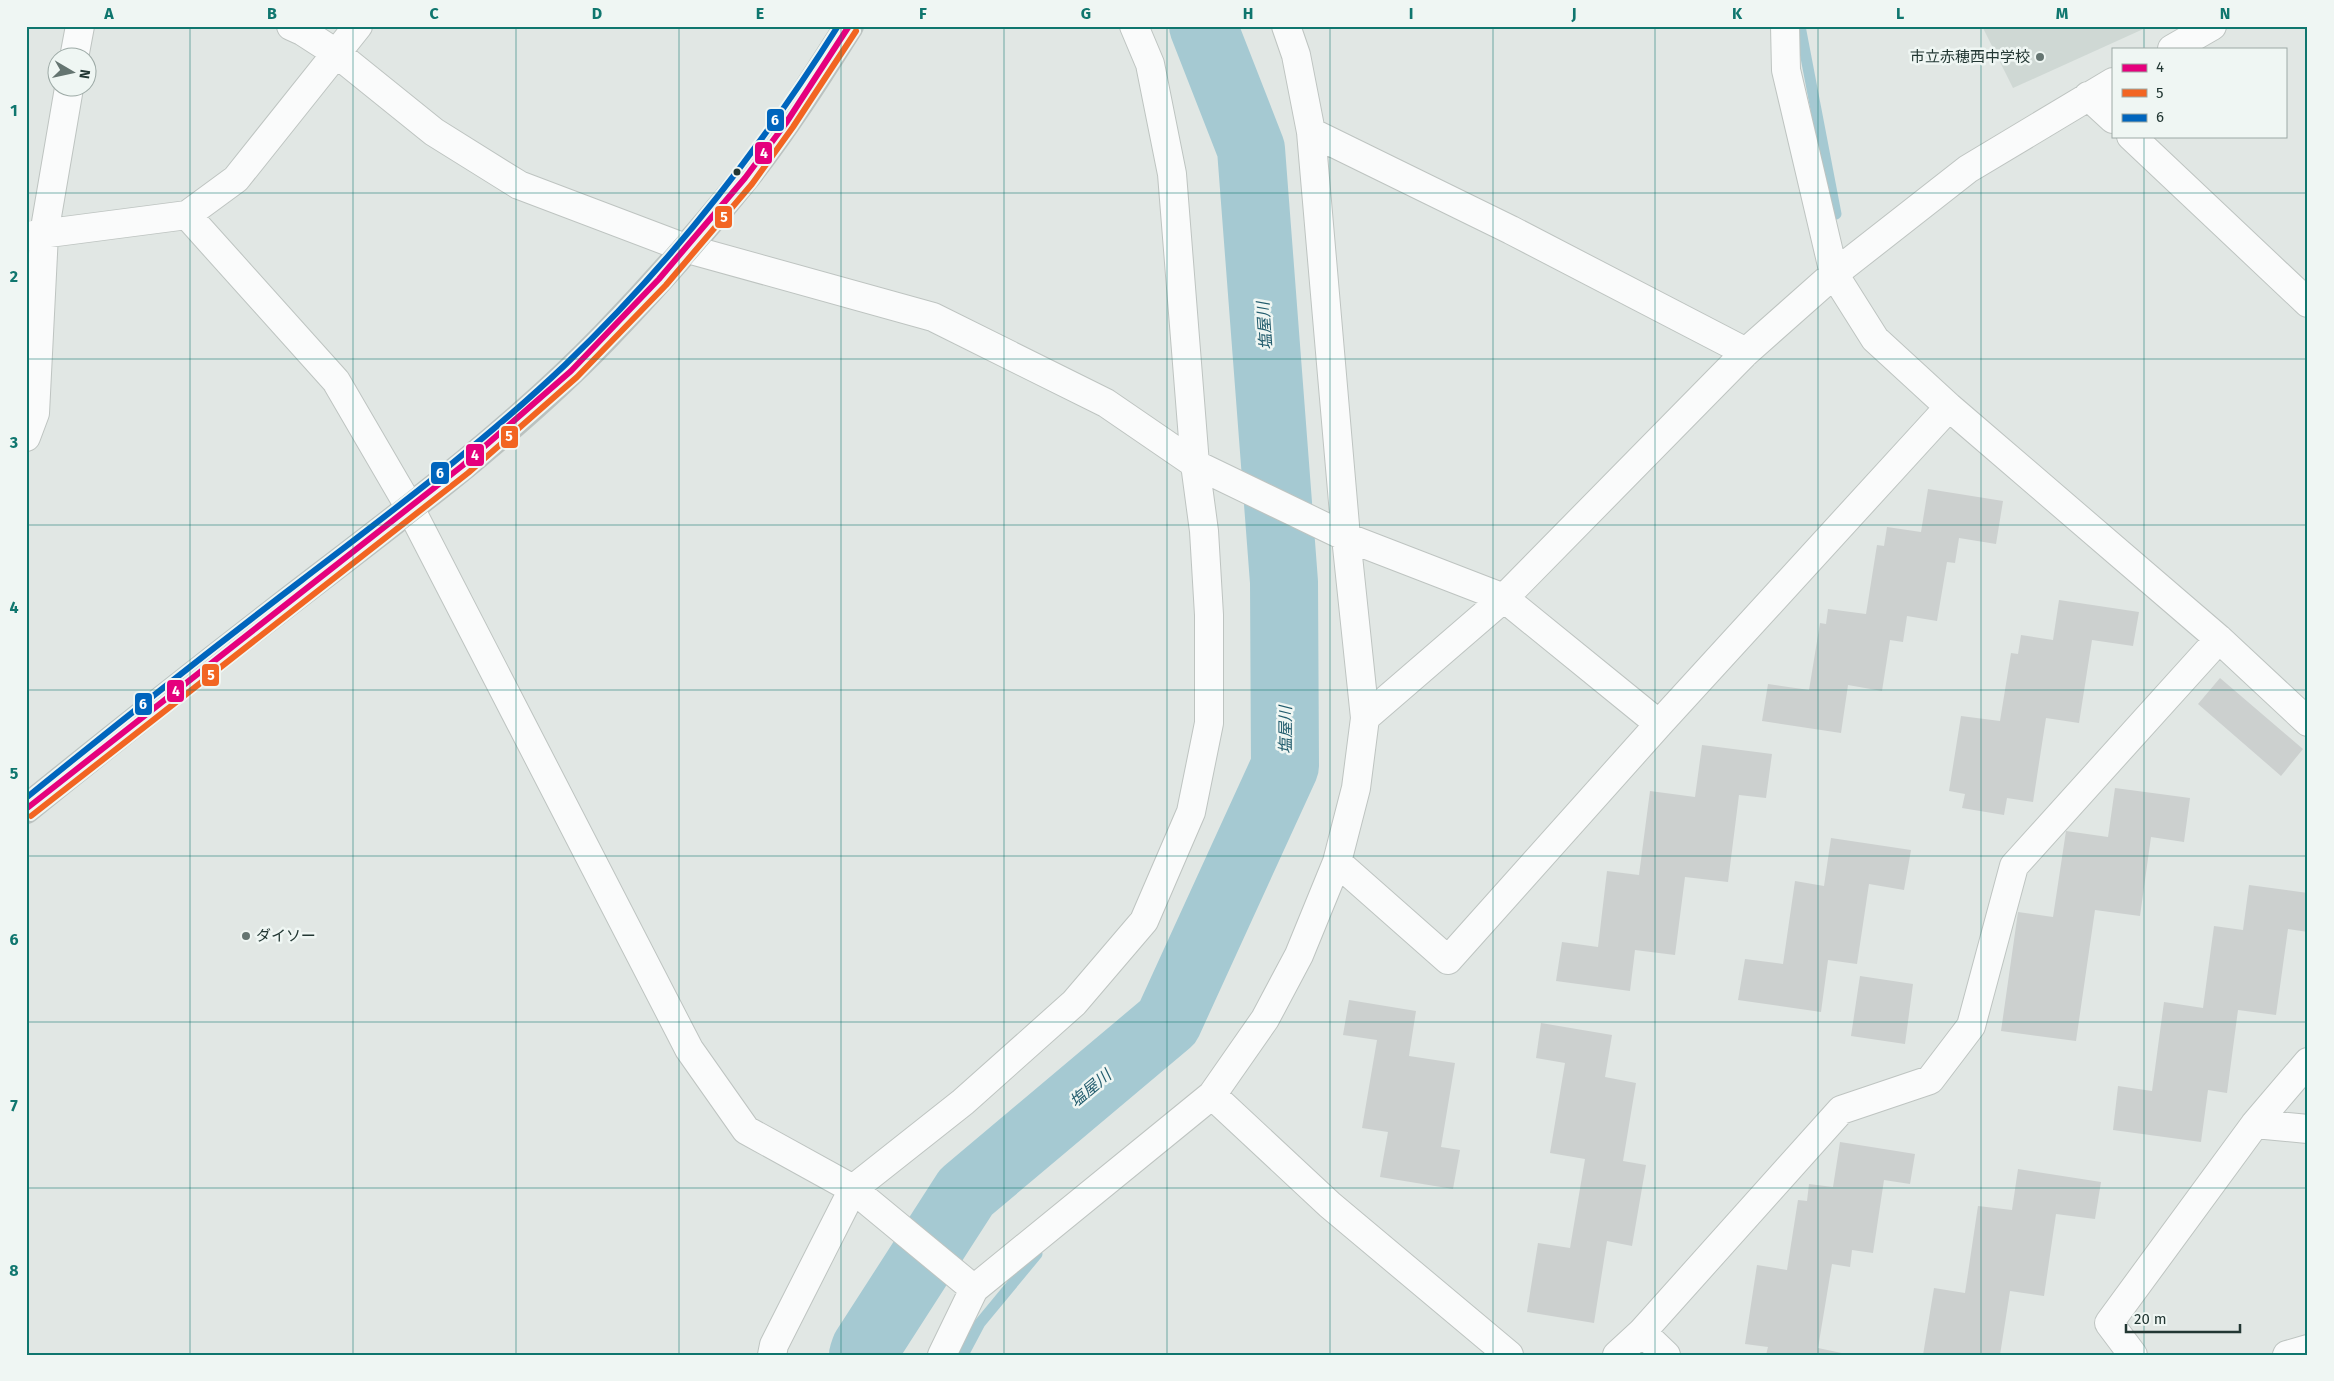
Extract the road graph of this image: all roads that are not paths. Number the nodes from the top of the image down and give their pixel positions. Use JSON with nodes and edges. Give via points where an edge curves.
{"nodes":[{"id":1,"x":80,"y":26,"type":"edge"},
{"id":2,"x":291,"y":26,"type":"edge"},
{"id":3,"x":358,"y":26,"type":"edge"},
{"id":4,"x":849,"y":26,"type":"edge"},
{"id":5,"x":1134,"y":26,"type":"edge"},
{"id":6,"x":1286,"y":26,"type":"edge"},
{"id":7,"x":1785,"y":26,"type":"edge"},
{"id":8,"x":2212,"y":26,"type":"edge"},
{"id":9,"x":76,"y":48,"type":"edge"},
{"id":10,"x":2174,"y":48,"type":"edge"},
{"id":11,"x":336,"y":53,"type":"junction"},
{"id":12,"x":2112,"y":83,"type":"edge"},
{"id":13,"x":2088,"y":96,"type":"junction"},
{"id":14,"x":67,"y":98,"type":"edge"},
{"id":15,"x":2112,"y":118,"type":"edge"},
{"id":16,"x":1311,"y":132,"type":"junction"},
{"id":17,"x":2133,"y":138,"type":"edge"},
{"id":18,"x":187,"y":214,"type":"junction"},
{"id":19,"x":35,"y":235,"type":"edge"},
{"id":20,"x":688,"y":249,"type":"junction"},
{"id":21,"x":1834,"y":274,"type":"junction"},
{"id":22,"x":2308,"y":303,"type":"edge"},
{"id":23,"x":1746,"y":352,"type":"junction"},
{"id":24,"x":1949,"y":407,"type":"junction"},
{"id":25,"x":26,"y":437,"type":"edge"},
{"id":26,"x":1195,"y":464,"type":"junction"},
{"id":27,"x":410,"y":508,"type":"junction"},
{"id":28,"x":1346,"y":537,"type":"junction"},
{"id":29,"x":1504,"y":598,"type":"junction"},
{"id":30,"x":2219,"y":639,"type":"junction"},
{"id":31,"x":1365,"y":718,"type":"junction"},
{"id":32,"x":2308,"y":722,"type":"edge"},
{"id":33,"x":1659,"y":724,"type":"junction"},
{"id":34,"x":26,"y":809,"type":"edge"},
{"id":35,"x":1338,"y":862,"type":"junction"},
{"id":36,"x":2308,"y":1062,"type":"edge"},
{"id":37,"x":1212,"y":1095,"type":"junction"},
{"id":38,"x":2255,"y":1124,"type":"junction"},
{"id":39,"x":2308,"y":1129,"type":"edge"},
{"id":40,"x":853,"y":1189,"type":"junction"},
{"id":41,"x":974,"y":1289,"type":"junction"},
{"id":42,"x":1642,"y":1332,"type":"junction"},
{"id":43,"x":2308,"y":1349,"type":"edge"},
{"id":44,"x":772,"y":1355,"type":"edge"},
{"id":45,"x":942,"y":1355,"type":"edge"},
{"id":46,"x":1510,"y":1355,"type":"edge"},
{"id":47,"x":1617,"y":1355,"type":"edge"},
{"id":48,"x":1666,"y":1355,"type":"edge"},
{"id":49,"x":2134,"y":1355,"type":"edge"},
{"id":50,"x":2287,"y":1355,"type":"edge"}],
"edges":[{"from":1,"to":9,"type":"street"},
{"from":2,"to":11,"type":"street"},
{"from":3,"to":11,"type":"street"},
{"from":4,"to":20,"type":"highway","via":[[752,168]]},
{"from":5,"to":26,"type":"street","via":[[1150,64],[1172,174]]},
{"from":6,"to":16,"type":"street","via":[[1296,55]]},
{"from":7,"to":21,"type":"street","via":[[1786,70]]},
{"from":8,"to":10,"type":"street"},
{"from":11,"to":18,"type":"street","via":[[236,179]]},
{"from":11,"to":20,"type":"street","via":[[434,132],[519,185]]},
{"from":12,"to":13,"type":"street"},
{"from":13,"to":15,"type":"street"},
{"from":13,"to":21,"type":"street","via":[[1968,169]]},
{"from":14,"to":19,"type":"street"},
{"from":16,"to":23,"type":"street","via":[[1511,230]]},
{"from":16,"to":28,"type":"street"},
{"from":17,"to":22,"type":"street"},
{"from":18,"to":19,"type":"street"},
{"from":18,"to":27,"type":"street","via":[[336,381]]},
{"from":19,"to":25,"type":"street","via":[[35,413]]},
{"from":20,"to":26,"type":"street","via":[[933,317],[1106,403]]},
{"from":20,"to":27,"type":"highway","via":[[603,339],[532,406]]},
{"from":21,"to":23,"type":"street"},
{"from":21,"to":24,"type":"street","via":[[1875,339]]},
{"from":23,"to":29,"type":"street"},
{"from":24,"to":30,"type":"street"},
{"from":24,"to":33,"type":"street"},
{"from":26,"to":28,"type":"street"},
{"from":26,"to":40,"type":"street","via":[[1204,531],[1209,615],[1209,723],[1191,812],[1144,921],[1074,1003],[963,1102]]},
{"from":27,"to":34,"type":"highway","via":[[185,681]]},
{"from":27,"to":40,"type":"street","via":[[689,1049],[746,1130]]},
{"from":28,"to":29,"type":"street"},
{"from":28,"to":31,"type":"street"},
{"from":29,"to":31,"type":"street"},
{"from":29,"to":33,"type":"street"},
{"from":30,"to":32,"type":"street"},
{"from":30,"to":42,"type":"street","via":[[2014,866],[1971,1026],[1930,1080],[1841,1110]]},
{"from":31,"to":35,"type":"street","via":[[1356,788]]},
{"from":33,"to":35,"type":"street","via":[[1448,960]]},
{"from":35,"to":37,"type":"street","via":[[1299,955],[1265,1019]]},
{"from":36,"to":38,"type":"street"},
{"from":37,"to":41,"type":"street"},
{"from":37,"to":46,"type":"street","via":[[1330,1206]]},
{"from":38,"to":39,"type":"street"},
{"from":38,"to":49,"type":"street","via":[[2110,1323]]},
{"from":40,"to":41,"type":"street"},
{"from":40,"to":44,"type":"street","via":[[774,1344]]},
{"from":41,"to":45,"type":"street"},
{"from":42,"to":47,"type":"street"},
{"from":42,"to":48,"type":"street"},
{"from":43,"to":50,"type":"street"}]}
